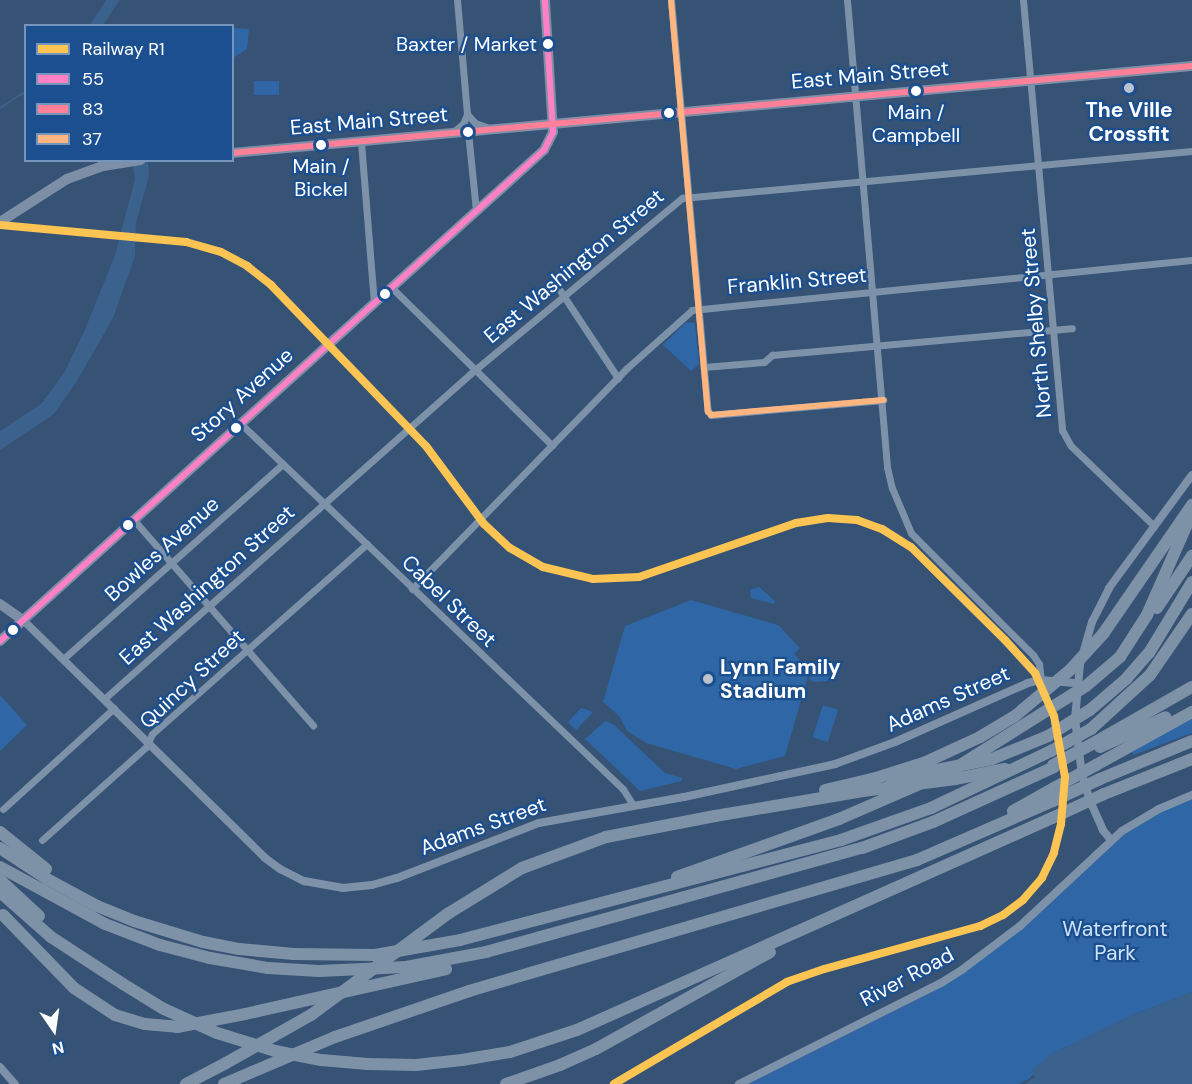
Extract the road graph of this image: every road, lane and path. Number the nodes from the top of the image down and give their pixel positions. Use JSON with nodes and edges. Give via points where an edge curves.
{"nodes":[{"id":1,"x":457,"y":0,"type":"edge"},
{"id":2,"x":545,"y":0,"type":"edge"},
{"id":3,"x":671,"y":0,"type":"edge"},
{"id":4,"x":847,"y":0,"type":"edge"},
{"id":5,"x":1023,"y":0,"type":"edge"},
{"id":6,"x":1192,"y":66,"type":"edge"},
{"id":7,"x":1030,"y":80,"type":"junction"},
{"id":8,"x":856,"y":96,"type":"junction"},
{"id":9,"x":681,"y":112,"type":"junction"},
{"id":10,"x":467,"y":114,"type":"junction"},
{"id":11,"x":552,"y":124,"type":"junction"},
{"id":12,"x":494,"y":129,"type":"junction"},
{"id":13,"x":468,"y":132,"type":"junction"},
{"id":14,"x":452,"y":133,"type":"junction"},
{"id":15,"x":361,"y":142,"type":"junction"},
{"id":16,"x":1192,"y":151,"type":"edge"},
{"id":17,"x":234,"y":153,"type":"edge"},
{"id":18,"x":128,"y":162,"type":"edge"},
{"id":19,"x":1038,"y":164,"type":"junction"},
{"id":20,"x":863,"y":180,"type":"junction"},
{"id":21,"x":689,"y":196,"type":"junction"},
{"id":22,"x":476,"y":211,"type":"junction"},
{"id":23,"x":0,"y":222,"type":"edge"},
{"id":24,"x":1192,"y":260,"type":"edge"},
{"id":25,"x":1047,"y":274,"type":"junction"},
{"id":26,"x":391,"y":287,"type":"junction"},
{"id":27,"x":874,"y":291,"type":"junction"},
{"id":28,"x":561,"y":292,"type":"junction"},
{"id":29,"x":374,"y":302,"type":"junction"},
{"id":30,"x":699,"y":308,"type":"junction"},
{"id":31,"x":1072,"y":328,"type":"dead end"},
{"id":32,"x":1052,"y":329,"type":"junction"},
{"id":33,"x":878,"y":345,"type":"junction"},
{"id":34,"x":704,"y":367,"type":"junction"},
{"id":35,"x":475,"y":370,"type":"junction"},
{"id":36,"x":618,"y":378,"type":"junction"},
{"id":37,"x":883,"y":400,"type":"junction"},
{"id":38,"x":240,"y":423,"type":"junction"},
{"id":39,"x":552,"y":445,"type":"junction"},
{"id":40,"x":283,"y":464,"type":"junction"},
{"id":41,"x":1192,"y":475,"type":"edge"},
{"id":42,"x":324,"y":503,"type":"junction"},
{"id":43,"x":1192,"y":505,"type":"edge"},
{"id":44,"x":1192,"y":513,"type":"edge"},
{"id":45,"x":133,"y":519,"type":"junction"},
{"id":46,"x":1154,"y":526,"type":"junction"},
{"id":47,"x":367,"y":544,"type":"junction"},
{"id":48,"x":1192,"y":556,"type":"edge"},
{"id":49,"x":172,"y":562,"type":"junction"},
{"id":50,"x":1192,"y":582,"type":"edge"},
{"id":51,"x":412,"y":589,"type":"junction"},
{"id":52,"x":0,"y":604,"type":"edge"},
{"id":53,"x":210,"y":605,"type":"junction"},
{"id":54,"x":1192,"y":614,"type":"edge"},
{"id":55,"x":22,"y":620,"type":"junction"},
{"id":56,"x":0,"y":641,"type":"edge"},
{"id":57,"x":249,"y":648,"type":"junction"},
{"id":58,"x":1121,"y":655,"type":"junction"},
{"id":59,"x":63,"y":659,"type":"junction"},
{"id":60,"x":1041,"y":680,"type":"junction"},
{"id":61,"x":1077,"y":683,"type":"junction"},
{"id":62,"x":1192,"y":687,"type":"edge"},
{"id":63,"x":104,"y":699,"type":"junction"},
{"id":64,"x":1192,"y":705,"type":"edge"},
{"id":65,"x":114,"y":708,"type":"junction"},
{"id":66,"x":1192,"y":712,"type":"edge"},
{"id":67,"x":313,"y":724,"type":"dead end"},
{"id":68,"x":1192,"y":741,"type":"edge"},
{"id":69,"x":148,"y":743,"type":"junction"},
{"id":70,"x":1092,"y":747,"type":"junction"},
{"id":71,"x":1192,"y":759,"type":"edge"},
{"id":72,"x":1021,"y":766,"type":"junction"},
{"id":73,"x":825,"y":790,"type":"junction"},
{"id":74,"x":1054,"y":794,"type":"junction"},
{"id":75,"x":1192,"y":795,"type":"edge"},
{"id":76,"x":633,"y":805,"type":"junction"},
{"id":77,"x":3,"y":809,"type":"dead end"},
{"id":78,"x":715,"y":816,"type":"junction"},
{"id":79,"x":0,"y":832,"type":"edge"},
{"id":80,"x":42,"y":840,"type":"dead end"},
{"id":81,"x":1111,"y":840,"type":"junction"},
{"id":82,"x":0,"y":848,"type":"edge"},
{"id":83,"x":0,"y":867,"type":"edge"},
{"id":84,"x":943,"y":867,"type":"junction"},
{"id":85,"x":0,"y":880,"type":"edge"},
{"id":86,"x":0,"y":892,"type":"edge"},
{"id":87,"x":599,"y":903,"type":"junction"},
{"id":88,"x":2,"y":914,"type":"edge"},
{"id":89,"x":572,"y":929,"type":"junction"},
{"id":90,"x":255,"y":950,"type":"junction"},
{"id":91,"x":85,"y":957,"type":"junction"},
{"id":92,"x":0,"y":1067,"type":"edge"},
{"id":93,"x":15,"y":1084,"type":"edge"},
{"id":94,"x":186,"y":1084,"type":"edge"},
{"id":95,"x":224,"y":1084,"type":"edge"},
{"id":96,"x":506,"y":1084,"type":"edge"},
{"id":97,"x":739,"y":1084,"type":"edge"}],
"edges":[{"from":1,"to":10,"type":"street"},
{"from":2,"to":11,"type":"main road"},
{"from":3,"to":9,"type":"street"},
{"from":4,"to":8,"type":"street"},
{"from":5,"to":7,"type":"street","name":"North Shelby Street"},
{"from":6,"to":7,"type":"main road","name":"East Main Street"},
{"from":7,"to":8,"type":"main road","name":"East Main Street"},
{"from":7,"to":19,"type":"street","name":"North Shelby Street"},
{"from":8,"to":9,"type":"main road","name":"East Main Street"},
{"from":8,"to":20,"type":"street"},
{"from":9,"to":11,"type":"main road","name":"East Main Street"},
{"from":9,"to":21,"type":"street"},
{"from":10,"to":12,"type":"street","via":[[475,123]]},
{"from":10,"to":14,"type":"street","via":[[463,124]]},
{"from":11,"to":12,"type":"main road","name":"East Main Street"},
{"from":11,"to":22,"type":"main road","name":"Story Avenue","via":[[551,139],[544,150]]},
{"from":12,"to":13,"type":"main road","name":"East Main Street"},
{"from":13,"to":14,"type":"main road","name":"East Main Street"},
{"from":13,"to":22,"type":"street"},
{"from":14,"to":15,"type":"main road","name":"East Main Street"},
{"from":15,"to":17,"type":"main road","name":"East Main Street"},
{"from":15,"to":29,"type":"street"},
{"from":16,"to":19,"type":"street","name":"East Washington Street"},
{"from":18,"to":23,"type":"main road","via":[[67,179]]},
{"from":19,"to":20,"type":"street","name":"East Washington Street"},
{"from":19,"to":25,"type":"street","name":"North Shelby Street"},
{"from":20,"to":21,"type":"street","name":"East Washington Street"},
{"from":20,"to":27,"type":"street"},
{"from":21,"to":28,"type":"street","name":"East Washington Street"},
{"from":21,"to":30,"type":"street"},
{"from":22,"to":26,"type":"main road","name":"Story Avenue"},
{"from":24,"to":25,"type":"street","name":"Franklin Street"},
{"from":25,"to":27,"type":"street","name":"Franklin Street"},
{"from":25,"to":32,"type":"street","name":"North Shelby Street"},
{"from":26,"to":29,"type":"main road","name":"Story Avenue"},
{"from":26,"to":35,"type":"street"},
{"from":27,"to":30,"type":"street","name":"Franklin Street"},
{"from":27,"to":33,"type":"street"},
{"from":28,"to":35,"type":"street","name":"East Washington Street"},
{"from":28,"to":36,"type":"street"},
{"from":29,"to":38,"type":"main road","name":"Story Avenue"},
{"from":30,"to":34,"type":"street"},
{"from":30,"to":36,"type":"street","name":"Franklin Street","via":[[681,317]]},
{"from":31,"to":32,"type":"street"},
{"from":32,"to":33,"type":"street"},
{"from":32,"to":46,"type":"street","name":"North Shelby Street","via":[[1059,415],[1066,440]]},
{"from":33,"to":34,"type":"street","via":[[772,355],[764,362]]},
{"from":33,"to":37,"type":"street"},
{"from":34,"to":37,"type":"street","via":[[709,413]]},
{"from":35,"to":39,"type":"street"},
{"from":35,"to":42,"type":"street","name":"East Washington Street"},
{"from":36,"to":39,"type":"street","name":"Franklin Street"},
{"from":37,"to":60,"type":"street","via":[[889,476],[907,529],[1033,655]]},
{"from":38,"to":40,"type":"street","name":"Cabel Street"},
{"from":38,"to":45,"type":"main road","name":"Story Avenue"},
{"from":39,"to":51,"type":"street","name":"Franklin Street"},
{"from":40,"to":42,"type":"street","name":"Cabel Street"},
{"from":40,"to":49,"type":"street","name":"Bowles Avenue"},
{"from":41,"to":46,"type":"street"},
{"from":42,"to":47,"type":"street","name":"Cabel Street"},
{"from":42,"to":53,"type":"street","name":"East Washington Street"},
{"from":43,"to":73,"type":"highway","bridge":true,"via":[[1102,634],[1070,670],[1015,716],[926,762]]},
{"from":44,"to":58,"type":"highway","via":[[1147,615]]},
{"from":45,"to":49,"type":"street"},
{"from":45,"to":55,"type":"main road","name":"Story Avenue"},
{"from":46,"to":61,"type":"street","via":[[1120,570],[1099,606],[1085,642]]},
{"from":47,"to":51,"type":"street","name":"Cabel Street"},
{"from":47,"to":57,"type":"street","name":"Quincy Street"},
{"from":48,"to":58,"type":"highway"},
{"from":49,"to":53,"type":"street"},
{"from":49,"to":59,"type":"street","name":"Bowles Avenue"},
{"from":50,"to":73,"type":"highway","bridge":true,"via":[[1149,653],[1126,679],[1090,710],[1048,736],[992,759]]},
{"from":51,"to":76,"type":"street","name":"Cabel Street","via":[[623,789]]},
{"from":52,"to":55,"type":"main road"},
{"from":53,"to":57,"type":"street"},
{"from":53,"to":63,"type":"street","name":"East Washington Street"},
{"from":54,"to":72,"type":"highway","bridge":true,"via":[[1150,675],[1091,729]]},
{"from":55,"to":56,"type":"main road","name":"Story Avenue"},
{"from":55,"to":59,"type":"street","name":"Adams Street"},
{"from":57,"to":67,"type":"street"},
{"from":57,"to":69,"type":"street","name":"Quincy Street","via":[[152,734]]},
{"from":58,"to":87,"type":"highway","bridge":true,"via":[[1086,686],[954,769],[839,819]]},
{"from":59,"to":63,"type":"street","name":"Adams Street"},
{"from":60,"to":61,"type":"street","name":"Adams Street"},
{"from":60,"to":76,"type":"street","name":"Adams Street","via":[[835,764]]},
{"from":61,"to":81,"type":"street","via":[[1076,719],[1083,775],[1090,801]]},
{"from":62,"to":70,"type":"highway"},
{"from":63,"to":65,"type":"street","name":"Adams Street"},
{"from":64,"to":70,"type":"highway"},
{"from":65,"to":69,"type":"street","name":"Adams Street"},
{"from":65,"to":77,"type":"street"},
{"from":66,"to":74,"type":"highway","bridge":true,"via":[[1096,765]]},
{"from":68,"to":74,"type":"highway","bridge":true,"via":[[1100,780]]},
{"from":69,"to":76,"type":"street","name":"Adams Street","via":[[265,858],[294,877],[328,887],[380,883],[526,826]]},
{"from":69,"to":80,"type":"street","name":"Quincy Street"},
{"from":70,"to":89,"type":"highway","bridge":true,"via":[[880,843]]},
{"from":71,"to":84,"type":"highway","bridge":true},
{"from":72,"to":78,"type":"highway"},
{"from":72,"to":87,"type":"highway","via":[[931,808],[864,833],[658,891]]},
{"from":73,"to":78,"type":"highway"},
{"from":74,"to":95,"type":"highway","bridge":true,"via":[[867,876],[469,991],[335,1037]]},
{"from":75,"to":81,"type":"street","name":"River Road","via":[[1143,817]]},
{"from":78,"to":94,"type":"highway","bridge":true,"via":[[620,834],[571,848],[508,876],[449,913],[311,1015]]},
{"from":79,"to":90,"type":"highway","via":[[54,875],[109,904],[151,921]]},
{"from":81,"to":97,"type":"street","name":"River Road","via":[[1020,926],[963,969]]},
{"from":82,"to":90,"type":"highway","via":[[58,885],[134,921],[203,942]]},
{"from":83,"to":89,"type":"highway","via":[[76,910],[132,934],[210,958],[268,968],[351,971],[406,967],[468,956]]},
{"from":84,"to":91,"type":"highway","via":[[577,1030],[510,1052],[439,1063],[337,1062],[241,1041],[164,1009]]},
{"from":84,"to":96,"type":"highway","via":[[737,969],[596,1048],[550,1070]]},
{"from":85,"to":91,"type":"highway"},
{"from":86,"to":91,"type":"highway","via":[[51,937]]},
{"from":87,"to":90,"type":"highway","via":[[472,938],[400,952],[343,956]]},
{"from":88,"to":89,"type":"highway","bridge":true,"via":[[93,1003],[146,1024],[177,1027],[481,960]]},
{"from":92,"to":93,"type":"street"}]}
